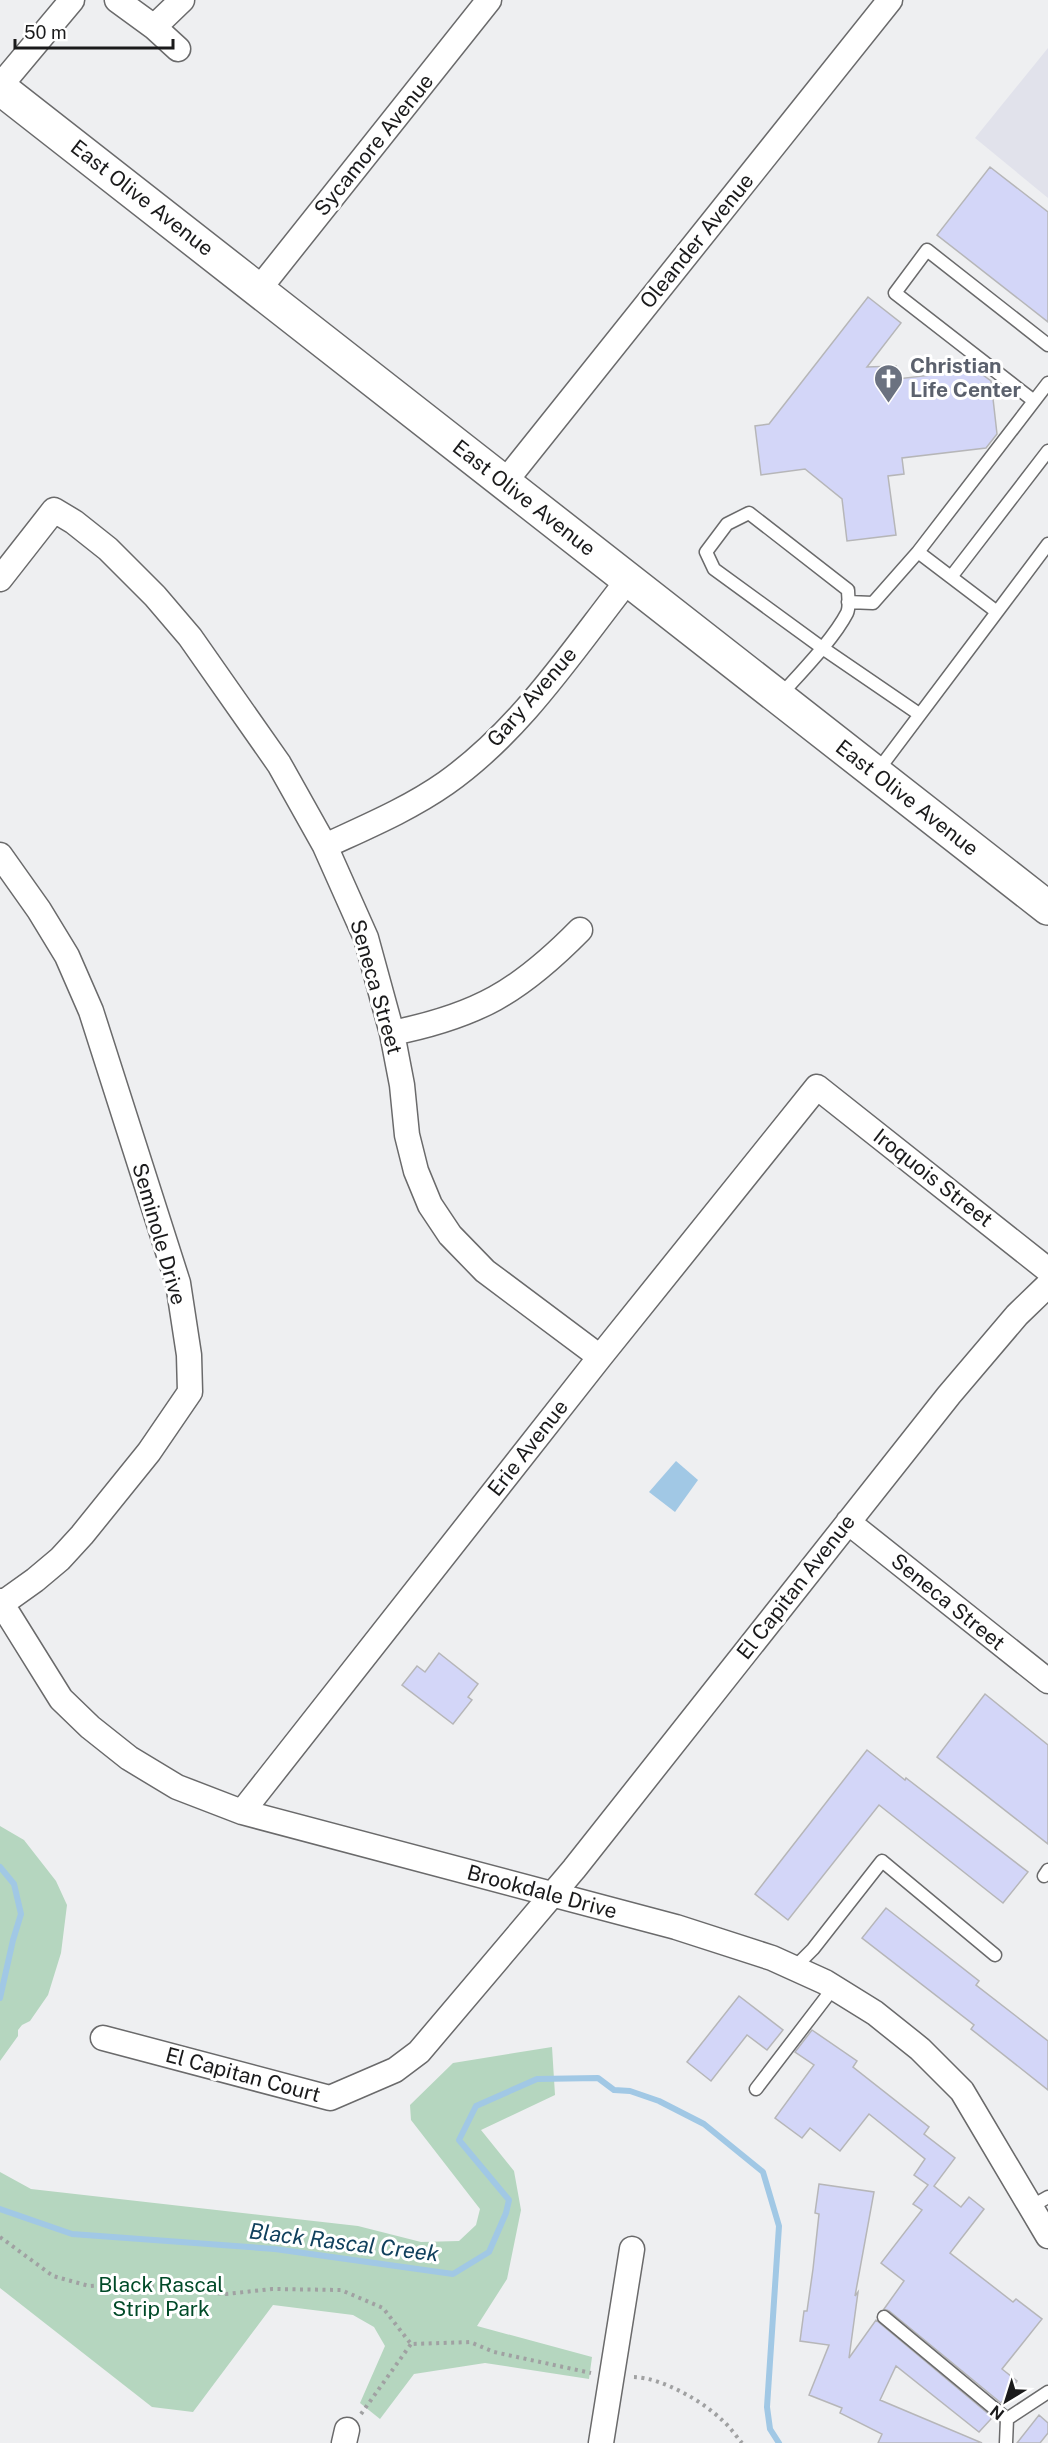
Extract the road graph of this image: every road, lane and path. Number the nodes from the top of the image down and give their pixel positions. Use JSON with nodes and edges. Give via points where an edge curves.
{"nodes":[{"id":1,"x":72,"y":0,"type":"edge"},
{"id":2,"x":117,"y":0,"type":"edge"},
{"id":3,"x":182,"y":0,"type":"edge"},
{"id":4,"x":489,"y":0,"type":"edge"},
{"id":5,"x":891,"y":0,"type":"edge"},
{"id":6,"x":154,"y":27,"type":"junction"},
{"id":7,"x":178,"y":49,"type":"dead end"},
{"id":8,"x":0,"y":87,"type":"edge"},
{"id":9,"x":259,"y":289,"type":"junction"},
{"id":10,"x":1048,"y":345,"type":"edge"},
{"id":11,"x":1048,"y":383,"type":"edge"},
{"id":12,"x":1034,"y":401,"type":"junction"},
{"id":13,"x":1048,"y":451,"type":"edge"},
{"id":14,"x":504,"y":483,"type":"junction"},
{"id":15,"x":1048,"y":544,"type":"edge"},
{"id":16,"x":918,"y":552,"type":"junction"},
{"id":17,"x":951,"y":578,"type":"junction"},
{"id":18,"x":0,"y":579,"type":"edge"},
{"id":19,"x":628,"y":580,"type":"junction"},
{"id":20,"x":848,"y":602,"type":"junction"},
{"id":21,"x":997,"y":612,"type":"junction"},
{"id":22,"x":821,"y":647,"type":"junction"},
{"id":23,"x":778,"y":698,"type":"junction"},
{"id":24,"x":919,"y":714,"type":"junction"},
{"id":25,"x":875,"y":774,"type":"junction"},
{"id":26,"x":325,"y":846,"type":"junction"},
{"id":27,"x":0,"y":855,"type":"edge"},
{"id":28,"x":1048,"y":908,"type":"edge"},
{"id":29,"x":580,"y":930,"type":"dead end"},
{"id":30,"x":392,"y":1033,"type":"junction"},
{"id":31,"x":817,"y":1087,"type":"joint"},
{"id":32,"x":1048,"y":1270,"type":"edge"},
{"id":33,"x":1048,"y":1285,"type":"edge"},
{"id":34,"x":600,"y":1357,"type":"junction"},
{"id":35,"x":848,"y":1522,"type":"junction"},
{"id":36,"x":0,"y":1604,"type":"edge"},
{"id":37,"x":1048,"y":1682,"type":"edge"},
{"id":38,"x":242,"y":1812,"type":"junction"},
{"id":39,"x":551,"y":1895,"type":"junction"},
{"id":40,"x":995,"y":1955,"type":"dead end"},
{"id":41,"x":794,"y":1968,"type":"junction"},
{"id":42,"x":834,"y":1987,"type":"junction"},
{"id":43,"x":103,"y":2038,"type":"dead end"},
{"id":44,"x":756,"y":2089,"type":"dead end"},
{"id":45,"x":1040,"y":2202,"type":"edge"},
{"id":46,"x":1048,"y":2236,"type":"edge"},
{"id":47,"x":0,"y":2237,"type":"edge"},
{"id":48,"x":632,"y":2249,"type":"dead end"},
{"id":49,"x":884,"y":2317,"type":"dead end"},
{"id":50,"x":411,"y":2344,"type":"junction"},
{"id":51,"x":594,"y":2373,"type":"dead end"},
{"id":52,"x":640,"y":2377,"type":"dead end"},
{"id":53,"x":1048,"y":2392,"type":"edge"},
{"id":54,"x":1007,"y":2419,"type":"junction"},
{"id":55,"x":346,"y":2436,"type":"edge"},
{"id":56,"x":601,"y":2443,"type":"edge"},
{"id":57,"x":742,"y":2443,"type":"edge"},
{"id":58,"x":1006,"y":2443,"type":"edge"}],
"edges":[{"from":1,"to":8,"type":"street"},
{"from":2,"to":6,"type":"street"},
{"from":3,"to":6,"type":"street"},
{"from":4,"to":9,"type":"street","name":"Sycamore Avenue"},
{"from":5,"to":14,"type":"street","name":"Oleander Avenue"},
{"from":6,"to":7,"type":"street"},
{"from":8,"to":9,"type":"main road","name":"East Olive Avenue"},
{"from":9,"to":14,"type":"main road","name":"East Olive Avenue"},
{"from":10,"to":12,"type":"lane","via":[[927,250],[895,293]]},
{"from":11,"to":12,"type":"lane"},
{"from":12,"to":16,"type":"lane"},
{"from":13,"to":17,"type":"lane"},
{"from":14,"to":19,"type":"main road","name":"East Olive Avenue"},
{"from":15,"to":21,"type":"lane"},
{"from":16,"to":17,"type":"lane"},
{"from":16,"to":20,"type":"lane","via":[[873,603]]},
{"from":17,"to":21,"type":"lane"},
{"from":18,"to":26,"type":"street","name":"Seneca Street","via":[[54,510],[108,549],[190,637],[279,764]]},
{"from":19,"to":23,"type":"main road","name":"East Olive Avenue"},
{"from":19,"to":26,"type":"street","name":"Gary Avenue","via":[[504,735],[445,784]]},
{"from":20,"to":22,"type":"lane","via":[[848,611]]},
{"from":20,"to":22,"type":"lane","via":[[848,590],[749,513],[727,524],[706,552],[714,569]]},
{"from":21,"to":24,"type":"lane"},
{"from":22,"to":23,"type":"lane"},
{"from":22,"to":24,"type":"lane"},
{"from":23,"to":25,"type":"main road","name":"East Olive Avenue"},
{"from":24,"to":25,"type":"lane"},
{"from":25,"to":28,"type":"main road","name":"East Olive Avenue"},
{"from":26,"to":30,"type":"street","name":"Seneca Street","via":[[366,938]]},
{"from":27,"to":36,"type":"street","name":"Seminole Drive","via":[[67,956],[91,1011],[178,1283],[190,1392],[82,1535],[60,1559]]},
{"from":29,"to":30,"type":"street","via":[[534,973],[485,1005],[435,1024]]},
{"from":30,"to":34,"type":"street","name":"Seneca Street","via":[[407,1135],[430,1205],[450,1236],[485,1271]]},
{"from":31,"to":32,"type":"street","name":"Iroquois Street"},
{"from":31,"to":34,"type":"street","name":"Erie Avenue"},
{"from":33,"to":35,"type":"street","name":"El Capitan Avenue","via":[[949,1395]]},
{"from":34,"to":38,"type":"street","name":"Erie Avenue"},
{"from":35,"to":37,"type":"street","name":"Seneca Street"},
{"from":35,"to":39,"type":"street","name":"El Capitan Avenue"},
{"from":36,"to":38,"type":"street","name":"Brookdale Drive","via":[[61,1699],[90,1727],[129,1758],[177,1787]]},
{"from":38,"to":39,"type":"street","name":"Brookdale Drive"},
{"from":39,"to":41,"type":"street","name":"Brookdale Drive","via":[[676,1927]]},
{"from":39,"to":43,"type":"street","name":"El Capitan Court","via":[[418,2052],[395,2070],[330,2098]]},
{"from":40,"to":41,"type":"lane","via":[[882,1861]]},
{"from":41,"to":42,"type":"street","name":"Brookdale Drive"},
{"from":42,"to":44,"type":"lane"},
{"from":42,"to":45,"type":"street","name":"Brookdale Drive","via":[[920,2049],[962,2091]]},
{"from":45,"to":46,"type":"street","name":"Brookdale Drive"},
{"from":47,"to":50,"type":"path","via":[[53,2276],[89,2286],[130,2284],[226,2294],[272,2289],[341,2290],[382,2308]]},
{"from":48,"to":56,"type":"street"},
{"from":49,"to":54,"type":"lane"},
{"from":50,"to":51,"type":"path","via":[[470,2342],[494,2352]]},
{"from":50,"to":55,"type":"path"},
{"from":52,"to":57,"type":"path","via":[[658,2380],[705,2406]]},
{"from":53,"to":54,"type":"lane"},
{"from":54,"to":58,"type":"lane"}]}
